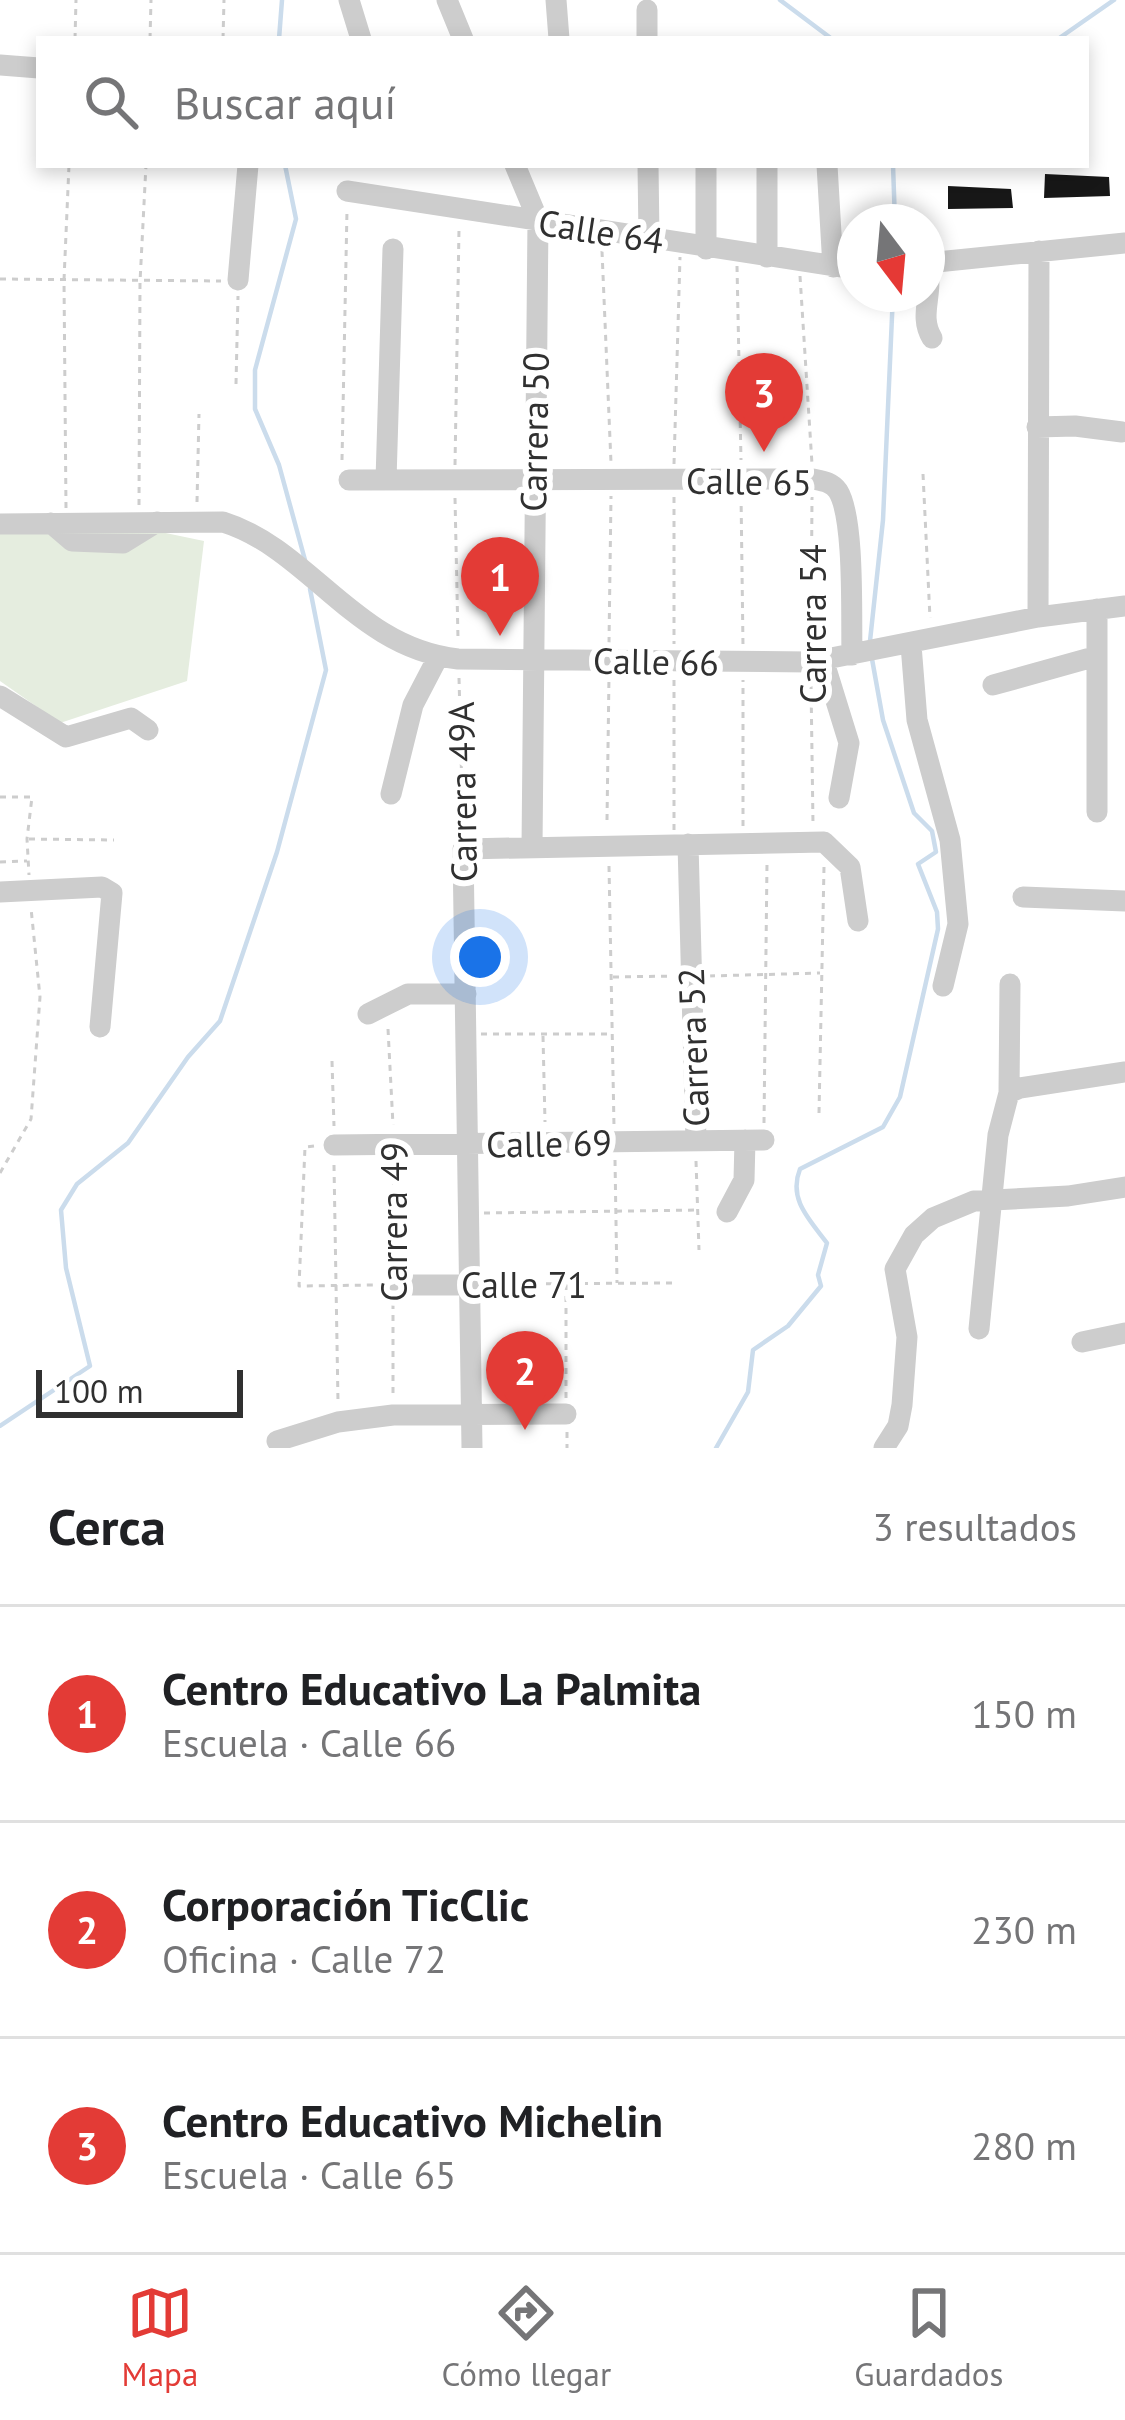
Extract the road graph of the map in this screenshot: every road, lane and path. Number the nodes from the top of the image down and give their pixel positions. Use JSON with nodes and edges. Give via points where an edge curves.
{"nodes":[{"id":1,"x":76,"y":0,"type":"edge"},
{"id":2,"x":151,"y":0,"type":"edge"},
{"id":3,"x":224,"y":0,"type":"edge"},
{"id":4,"x":349,"y":0,"type":"edge"},
{"id":5,"x":447,"y":0,"type":"edge"},
{"id":6,"x":556,"y":0,"type":"edge"},
{"id":7,"x":647,"y":10,"type":"dead end"},
{"id":8,"x":75,"y":36,"type":"edge"},
{"id":9,"x":150,"y":36,"type":"edge"},
{"id":10,"x":223,"y":36,"type":"edge"},
{"id":11,"x":361,"y":36,"type":"edge"},
{"id":12,"x":462,"y":36,"type":"edge"},
{"id":13,"x":559,"y":36,"type":"edge"},
{"id":14,"x":647,"y":36,"type":"edge"},
{"id":15,"x":0,"y":65,"type":"edge"},
{"id":16,"x":36,"y":68,"type":"edge"},
{"id":17,"x":69,"y":168,"type":"edge"},
{"id":18,"x":146,"y":168,"type":"edge"},
{"id":19,"x":248,"y":168,"type":"edge"},
{"id":20,"x":516,"y":168,"type":"edge"},
{"id":21,"x":648,"y":168,"type":"edge"},
{"id":22,"x":706,"y":168,"type":"edge"},
{"id":23,"x":767,"y":168,"type":"edge"},
{"id":24,"x":827,"y":168,"type":"edge"},
{"id":25,"x":347,"y":191,"type":"joint"},
{"id":26,"x":460,"y":209,"type":"junction"},
{"id":27,"x":538,"y":220,"type":"junction"},
{"id":28,"x":837,"y":226,"type":"edge"},
{"id":29,"x":601,"y":231,"type":"junction"},
{"id":30,"x":649,"y":238,"type":"junction"},
{"id":31,"x":680,"y":243,"type":"junction"},
{"id":32,"x":1125,"y":243,"type":"edge"},
{"id":33,"x":706,"y":248,"type":"junction"},
{"id":34,"x":393,"y":249,"type":"dead end"},
{"id":35,"x":1039,"y":251,"type":"junction"},
{"id":36,"x":737,"y":252,"type":"junction"},
{"id":37,"x":767,"y":257,"type":"junction"},
{"id":38,"x":800,"y":262,"type":"junction"},
{"id":39,"x":945,"y":264,"type":"edge"},
{"id":40,"x":837,"y":267,"type":"edge"},
{"id":41,"x":0,"y":279,"type":"edge"},
{"id":42,"x":64,"y":280,"type":"junction"},
{"id":43,"x":238,"y":280,"type":"junction"},
{"id":44,"x":140,"y":282,"type":"junction"},
{"id":45,"x":926,"y":312,"type":"edge"},
{"id":46,"x":932,"y":338,"type":"dead end"},
{"id":47,"x":236,"y":384,"type":"dead end"},
{"id":48,"x":200,"y":414,"type":"dead end"},
{"id":49,"x":1037,"y":427,"type":"junction"},
{"id":50,"x":1122,"y":432,"type":"dead end"},
{"id":51,"x":345,"y":470,"type":"joint"},
{"id":52,"x":923,"y":474,"type":"dead end"},
{"id":53,"x":813,"y":479,"type":"junction"},
{"id":54,"x":386,"y":480,"type":"junction"},
{"id":55,"x":454,"y":480,"type":"junction"},
{"id":56,"x":532,"y":480,"type":"junction"},
{"id":57,"x":612,"y":480,"type":"junction"},
{"id":58,"x":674,"y":480,"type":"junction"},
{"id":59,"x":741,"y":480,"type":"junction"},
{"id":60,"x":58,"y":522,"type":"junction"},
{"id":61,"x":148,"y":522,"type":"junction"},
{"id":62,"x":197,"y":522,"type":"junction"},
{"id":63,"x":0,"y":524,"type":"edge"},
{"id":64,"x":1125,"y":606,"type":"edge"},
{"id":65,"x":1097,"y":609,"type":"junction"},
{"id":66,"x":1037,"y":617,"type":"junction"},
{"id":67,"x":920,"y":641,"type":"junction"},
{"id":68,"x":1099,"y":653,"type":"junction"},
{"id":69,"x":853,"y":654,"type":"junction"},
{"id":70,"x":448,"y":658,"type":"junction"},
{"id":71,"x":534,"y":660,"type":"junction"},
{"id":72,"x":609,"y":661,"type":"junction"},
{"id":73,"x":674,"y":661,"type":"junction"},
{"id":74,"x":817,"y":661,"type":"junction"},
{"id":75,"x":743,"y":662,"type":"junction"},
{"id":76,"x":993,"y":686,"type":"dead end"},
{"id":77,"x":0,"y":696,"type":"edge"},
{"id":78,"x":148,"y":730,"type":"dead end"},
{"id":79,"x":391,"y":794,"type":"dead end"},
{"id":80,"x":0,"y":797,"type":"edge"},
{"id":81,"x":839,"y":798,"type":"dead end"},
{"id":82,"x":1096,"y":812,"type":"dead end"},
{"id":83,"x":607,"y":820,"type":"dead end"},
{"id":84,"x":27,"y":839,"type":"junction"},
{"id":85,"x":114,"y":840,"type":"dead end"},
{"id":86,"x":819,"y":842,"type":"junction"},
{"id":87,"x":742,"y":843,"type":"junction"},
{"id":88,"x":767,"y":843,"type":"junction"},
{"id":89,"x":681,"y":844,"type":"junction"},
{"id":90,"x":609,"y":846,"type":"junction"},
{"id":91,"x":532,"y":848,"type":"junction"},
{"id":92,"x":464,"y":849,"type":"junction"},
{"id":93,"x":28,"y":861,"type":"junction"},
{"id":94,"x":0,"y":862,"type":"edge"},
{"id":95,"x":29,"y":890,"type":"junction"},
{"id":96,"x":0,"y":892,"type":"edge"},
{"id":97,"x":1023,"y":897,"type":"dead end"},
{"id":98,"x":1125,"y":901,"type":"edge"},
{"id":99,"x":857,"y":921,"type":"dead end"},
{"id":100,"x":822,"y":973,"type":"junction"},
{"id":101,"x":766,"y":975,"type":"junction"},
{"id":102,"x":691,"y":976,"type":"junction"},
{"id":103,"x":611,"y":977,"type":"junction"},
{"id":104,"x":1010,"y":984,"type":"dead end"},
{"id":105,"x":944,"y":986,"type":"dead end"},
{"id":106,"x":466,"y":994,"type":"junction"},
{"id":107,"x":368,"y":1015,"type":"dead end"},
{"id":108,"x":100,"y":1028,"type":"dead end"},
{"id":109,"x":388,"y":1028,"type":"dead end"},
{"id":110,"x":466,"y":1034,"type":"junction"},
{"id":111,"x":543,"y":1034,"type":"junction"},
{"id":112,"x":612,"y":1034,"type":"junction"},
{"id":113,"x":332,"y":1061,"type":"dead end"},
{"id":114,"x":1125,"y":1072,"type":"edge"},
{"id":115,"x":1009,"y":1094,"type":"junction"},
{"id":116,"x":819,"y":1113,"type":"dead end"},
{"id":117,"x":754,"y":1140,"type":"junction"},
{"id":118,"x":696,"y":1141,"type":"junction"},
{"id":119,"x":546,"y":1142,"type":"junction"},
{"id":120,"x":614,"y":1142,"type":"junction"},
{"id":121,"x":468,"y":1144,"type":"junction"},
{"id":122,"x":334,"y":1145,"type":"junction"},
{"id":123,"x":394,"y":1146,"type":"junction"},
{"id":124,"x":305,"y":1147,"type":"dead end"},
{"id":125,"x":3,"y":1162,"type":"edge"},
{"id":126,"x":0,"y":1174,"type":"edge"},
{"id":127,"x":1125,"y":1187,"type":"edge"},
{"id":128,"x":994,"y":1202,"type":"junction"},
{"id":129,"x":615,"y":1209,"type":"junction"},
{"id":130,"x":698,"y":1210,"type":"junction"},
{"id":131,"x":727,"y":1212,"type":"dead end"},
{"id":132,"x":469,"y":1214,"type":"junction"},
{"id":133,"x":699,"y":1250,"type":"dead end"},
{"id":134,"x":617,"y":1283,"type":"junction"},
{"id":135,"x":676,"y":1283,"type":"dead end"},
{"id":136,"x":566,"y":1284,"type":"junction"},
{"id":137,"x":393,"y":1285,"type":"junction"},
{"id":138,"x":470,"y":1285,"type":"junction"},
{"id":139,"x":335,"y":1286,"type":"junction"},
{"id":140,"x":979,"y":1329,"type":"dead end"},
{"id":141,"x":1125,"y":1333,"type":"edge"},
{"id":142,"x":1082,"y":1342,"type":"dead end"},
{"id":143,"x":472,"y":1414,"type":"junction"},
{"id":144,"x":566,"y":1414,"type":"junction"},
{"id":145,"x":393,"y":1415,"type":"junction"},
{"id":146,"x":338,"y":1422,"type":"junction"},
{"id":147,"x":277,"y":1441,"type":"dead end"},
{"id":148,"x":472,"y":1448,"type":"edge"},
{"id":149,"x":567,"y":1448,"type":"edge"},
{"id":150,"x":884,"y":1448,"type":"edge"}],
"edges":[{"from":1,"to":8,"type":"path"},
{"from":2,"to":9,"type":"path"},
{"from":3,"to":10,"type":"path"},
{"from":4,"to":11,"type":"street"},
{"from":5,"to":12,"type":"street"},
{"from":6,"to":13,"type":"street"},
{"from":7,"to":14,"type":"street"},
{"from":15,"to":16,"type":"street"},
{"from":17,"to":42,"type":"path"},
{"from":18,"to":44,"type":"path"},
{"from":19,"to":43,"type":"street"},
{"from":20,"to":27,"type":"street","name":"Carrera 50"},
{"from":21,"to":30,"type":"street"},
{"from":22,"to":33,"type":"street"},
{"from":23,"to":37,"type":"street"},
{"from":24,"to":28,"type":"street"},
{"from":25,"to":26,"type":"street","name":"Calle 64"},
{"from":25,"to":51,"type":"path"},
{"from":26,"to":27,"type":"street","name":"Calle 64"},
{"from":26,"to":55,"type":"path","name":"Carrera 49A"},
{"from":27,"to":29,"type":"street","name":"Calle 64"},
{"from":27,"to":56,"type":"street","name":"Carrera 50"},
{"from":29,"to":30,"type":"street","name":"Calle 64"},
{"from":29,"to":57,"type":"path"},
{"from":30,"to":31,"type":"street","name":"Calle 64"},
{"from":31,"to":33,"type":"street","name":"Calle 64"},
{"from":31,"to":58,"type":"path"},
{"from":32,"to":35,"type":"street"},
{"from":33,"to":36,"type":"street","name":"Calle 64"},
{"from":34,"to":54,"type":"street"},
{"from":35,"to":39,"type":"street"},
{"from":35,"to":49,"type":"street"},
{"from":36,"to":37,"type":"street","name":"Calle 64"},
{"from":36,"to":59,"type":"path"},
{"from":37,"to":38,"type":"street","name":"Calle 64"},
{"from":38,"to":40,"type":"street","name":"Calle 64"},
{"from":38,"to":53,"type":"path","name":"Carrera 54"},
{"from":41,"to":42,"type":"path"},
{"from":42,"to":44,"type":"path"},
{"from":42,"to":60,"type":"path"},
{"from":43,"to":44,"type":"path"},
{"from":43,"to":47,"type":"path"},
{"from":44,"to":61,"type":"path"},
{"from":45,"to":46,"type":"street"},
{"from":48,"to":62,"type":"path"},
{"from":49,"to":50,"type":"street"},
{"from":49,"to":66,"type":"street"},
{"from":51,"to":54,"type":"street","name":"Calle 65"},
{"from":52,"to":67,"type":"path"},
{"from":53,"to":59,"type":"street","name":"Calle 65"},
{"from":53,"to":69,"type":"street","name":"Calle 65","via":[[839,492],[847,520]]},
{"from":53,"to":74,"type":"path","name":"Carrera 54"},
{"from":54,"to":55,"type":"street","name":"Calle 65"},
{"from":55,"to":56,"type":"street","name":"Calle 65"},
{"from":55,"to":70,"type":"path","name":"Carrera 49A"},
{"from":56,"to":57,"type":"street","name":"Calle 65"},
{"from":56,"to":71,"type":"street","name":"Carrera 50"},
{"from":57,"to":58,"type":"street","name":"Calle 65"},
{"from":57,"to":72,"type":"path"},
{"from":58,"to":59,"type":"street","name":"Calle 65"},
{"from":58,"to":73,"type":"path"},
{"from":59,"to":75,"type":"path"},
{"from":60,"to":61,"type":"street","via":[[71,542],[123,543]]},
{"from":60,"to":63,"type":"street"},
{"from":61,"to":62,"type":"street"},
{"from":62,"to":70,"type":"street","name":"Calle 66","via":[[254,531],[375,630]]},
{"from":64,"to":65,"type":"street","name":"Calle 66"},
{"from":65,"to":66,"type":"street","name":"Calle 66"},
{"from":65,"to":68,"type":"street"},
{"from":66,"to":67,"type":"street","name":"Calle 66"},
{"from":67,"to":69,"type":"street","name":"Calle 66"},
{"from":67,"to":105,"type":"street","via":[[917,720],[950,840],[958,924]]},
{"from":68,"to":76,"type":"street"},
{"from":68,"to":82,"type":"street"},
{"from":69,"to":74,"type":"street","name":"Calle 66"},
{"from":70,"to":71,"type":"street","name":"Calle 66"},
{"from":70,"to":79,"type":"street","via":[[413,705]]},
{"from":70,"to":92,"type":"path","name":"Carrera 49A"},
{"from":71,"to":72,"type":"street","name":"Calle 66"},
{"from":71,"to":91,"type":"street","name":"Carrera 50"},
{"from":72,"to":73,"type":"street","name":"Calle 66"},
{"from":72,"to":83,"type":"path"},
{"from":73,"to":75,"type":"street","name":"Calle 66"},
{"from":73,"to":89,"type":"path"},
{"from":74,"to":75,"type":"street","name":"Calle 66"},
{"from":74,"to":81,"type":"street","via":[[849,743]]},
{"from":74,"to":86,"type":"path","name":"Carrera 54"},
{"from":75,"to":87,"type":"path"},
{"from":77,"to":78,"type":"street","via":[[66,737],[131,718]]},
{"from":80,"to":84,"type":"path","via":[[32,797]]},
{"from":84,"to":85,"type":"path"},
{"from":84,"to":93,"type":"path"},
{"from":86,"to":88,"type":"street"},
{"from":86,"to":99,"type":"street","via":[[850,867]]},
{"from":86,"to":100,"type":"path","name":"Carrera 54"},
{"from":87,"to":88,"type":"street"},
{"from":87,"to":89,"type":"street"},
{"from":88,"to":101,"type":"path"},
{"from":89,"to":90,"type":"street"},
{"from":89,"to":102,"type":"street","name":"Carrera 52"},
{"from":90,"to":91,"type":"street"},
{"from":90,"to":103,"type":"path"},
{"from":91,"to":92,"type":"street"},
{"from":92,"to":106,"type":"street","name":"Carrera 49A"},
{"from":93,"to":94,"type":"path"},
{"from":93,"to":95,"type":"path"},
{"from":95,"to":96,"type":"street"},
{"from":95,"to":108,"type":"street","via":[[112,893]]},
{"from":95,"to":125,"type":"path","via":[[40,998],[31,1119]]},
{"from":97,"to":98,"type":"street"},
{"from":100,"to":101,"type":"path"},
{"from":100,"to":116,"type":"path","name":"Carrera 54"},
{"from":101,"to":102,"type":"path"},
{"from":101,"to":117,"type":"path"},
{"from":102,"to":103,"type":"path"},
{"from":102,"to":118,"type":"street","name":"Carrera 52"},
{"from":103,"to":112,"type":"path"},
{"from":104,"to":115,"type":"street"},
{"from":106,"to":107,"type":"street","via":[[408,994]]},
{"from":106,"to":110,"type":"street","name":"Carrera 49A"},
{"from":109,"to":123,"type":"path","name":"Carrera 49"},
{"from":110,"to":111,"type":"path"},
{"from":110,"to":121,"type":"street","name":"Carrera 49A"},
{"from":111,"to":112,"type":"path"},
{"from":111,"to":119,"type":"path"},
{"from":112,"to":120,"type":"path"},
{"from":113,"to":122,"type":"path"},
{"from":114,"to":115,"type":"street"},
{"from":115,"to":128,"type":"street"},
{"from":117,"to":118,"type":"street","name":"Calle 69"},
{"from":117,"to":131,"type":"street"},
{"from":118,"to":120,"type":"street","name":"Calle 69"},
{"from":118,"to":130,"type":"path","name":"Carrera 52"},
{"from":119,"to":120,"type":"street","name":"Calle 69"},
{"from":119,"to":121,"type":"street","name":"Calle 69"},
{"from":120,"to":129,"type":"path"},
{"from":121,"to":123,"type":"street","name":"Calle 69"},
{"from":121,"to":132,"type":"street","name":"Carrera 49A"},
{"from":122,"to":123,"type":"street","name":"Calle 69"},
{"from":122,"to":139,"type":"path"},
{"from":123,"to":137,"type":"path","name":"Carrera 49"},
{"from":124,"to":139,"type":"path","via":[[299,1286]]},
{"from":125,"to":126,"type":"path"},
{"from":127,"to":128,"type":"street"},
{"from":128,"to":140,"type":"street"},
{"from":128,"to":150,"type":"street","via":[[959,1204],[920,1228],[902,1251],[894,1278],[906,1326],[902,1405]]},
{"from":129,"to":130,"type":"path"},
{"from":129,"to":132,"type":"path"},
{"from":129,"to":134,"type":"path"},
{"from":130,"to":133,"type":"path","name":"Carrera 52"},
{"from":132,"to":138,"type":"street","name":"Carrera 49A"},
{"from":134,"to":135,"type":"path","name":"Calle 71"},
{"from":134,"to":136,"type":"path","name":"Calle 71"},
{"from":136,"to":138,"type":"path","name":"Calle 71"},
{"from":136,"to":144,"type":"path"},
{"from":137,"to":138,"type":"street","name":"Calle 71"},
{"from":137,"to":139,"type":"path"},
{"from":137,"to":145,"type":"path","name":"Carrera 49"},
{"from":138,"to":143,"type":"street","name":"Carrera 49A"},
{"from":139,"to":146,"type":"path"},
{"from":141,"to":142,"type":"street"},
{"from":143,"to":144,"type":"street"},
{"from":143,"to":145,"type":"street"},
{"from":143,"to":148,"type":"street","name":"Carrera 49A"},
{"from":144,"to":149,"type":"path"},
{"from":145,"to":146,"type":"street"},
{"from":146,"to":147,"type":"street"}]}
